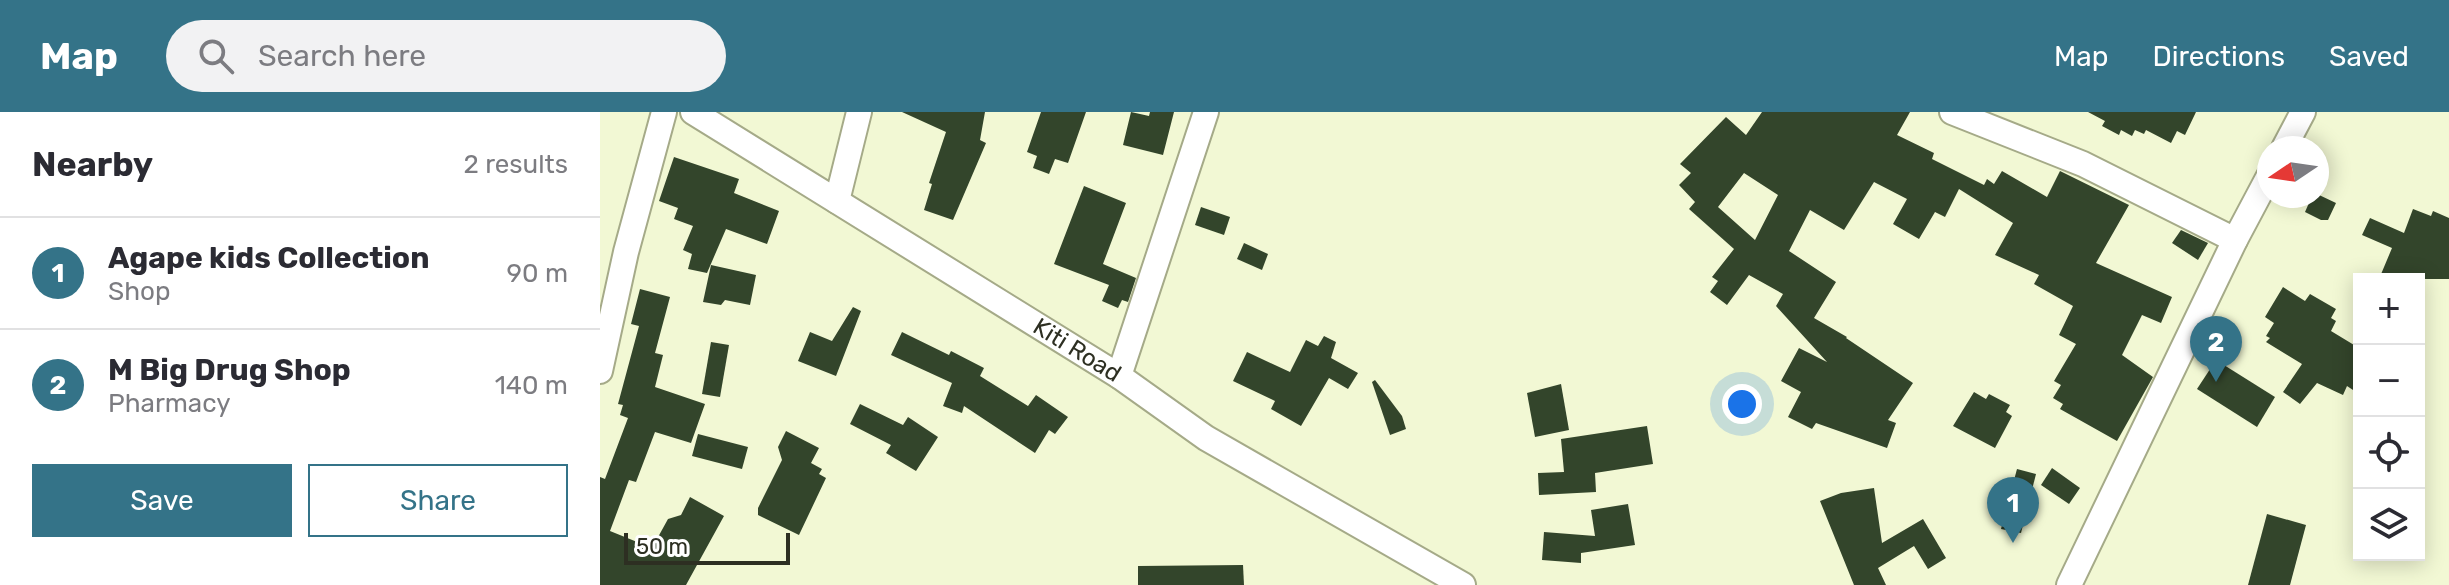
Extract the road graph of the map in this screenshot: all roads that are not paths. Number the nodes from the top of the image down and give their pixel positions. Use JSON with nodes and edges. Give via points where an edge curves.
{"nodes":[{"id":1,"x":664,"y":112,"type":"edge"},
{"id":2,"x":693,"y":112,"type":"edge"},
{"id":3,"x":859,"y":112,"type":"edge"},
{"id":4,"x":1206,"y":112,"type":"edge"},
{"id":5,"x":1952,"y":112,"type":"edge"},
{"id":6,"x":2303,"y":112,"type":"edge"},
{"id":7,"x":2290,"y":136,"type":"edge"},
{"id":8,"x":2257,"y":199,"type":"edge"},
{"id":9,"x":837,"y":201,"type":"junction"},
{"id":10,"x":2235,"y":240,"type":"junction"},
{"id":11,"x":600,"y":371,"type":"edge"},
{"id":12,"x":1119,"y":376,"type":"junction"},
{"id":13,"x":1463,"y":585,"type":"edge"},
{"id":14,"x":2069,"y":585,"type":"edge"}],
"edges":[{"from":1,"to":11,"type":"street"},
{"from":2,"to":9,"type":"street","name":"Kiti Road"},
{"from":3,"to":9,"type":"street"},
{"from":4,"to":12,"type":"street"},
{"from":5,"to":10,"type":"street","via":[[2083,164]]},
{"from":6,"to":7,"type":"street"},
{"from":8,"to":10,"type":"street"},
{"from":9,"to":12,"type":"street","name":"Kiti Road"},
{"from":10,"to":14,"type":"street"},
{"from":12,"to":13,"type":"street","name":"Kiti Road","via":[[1206,438]]}]}
